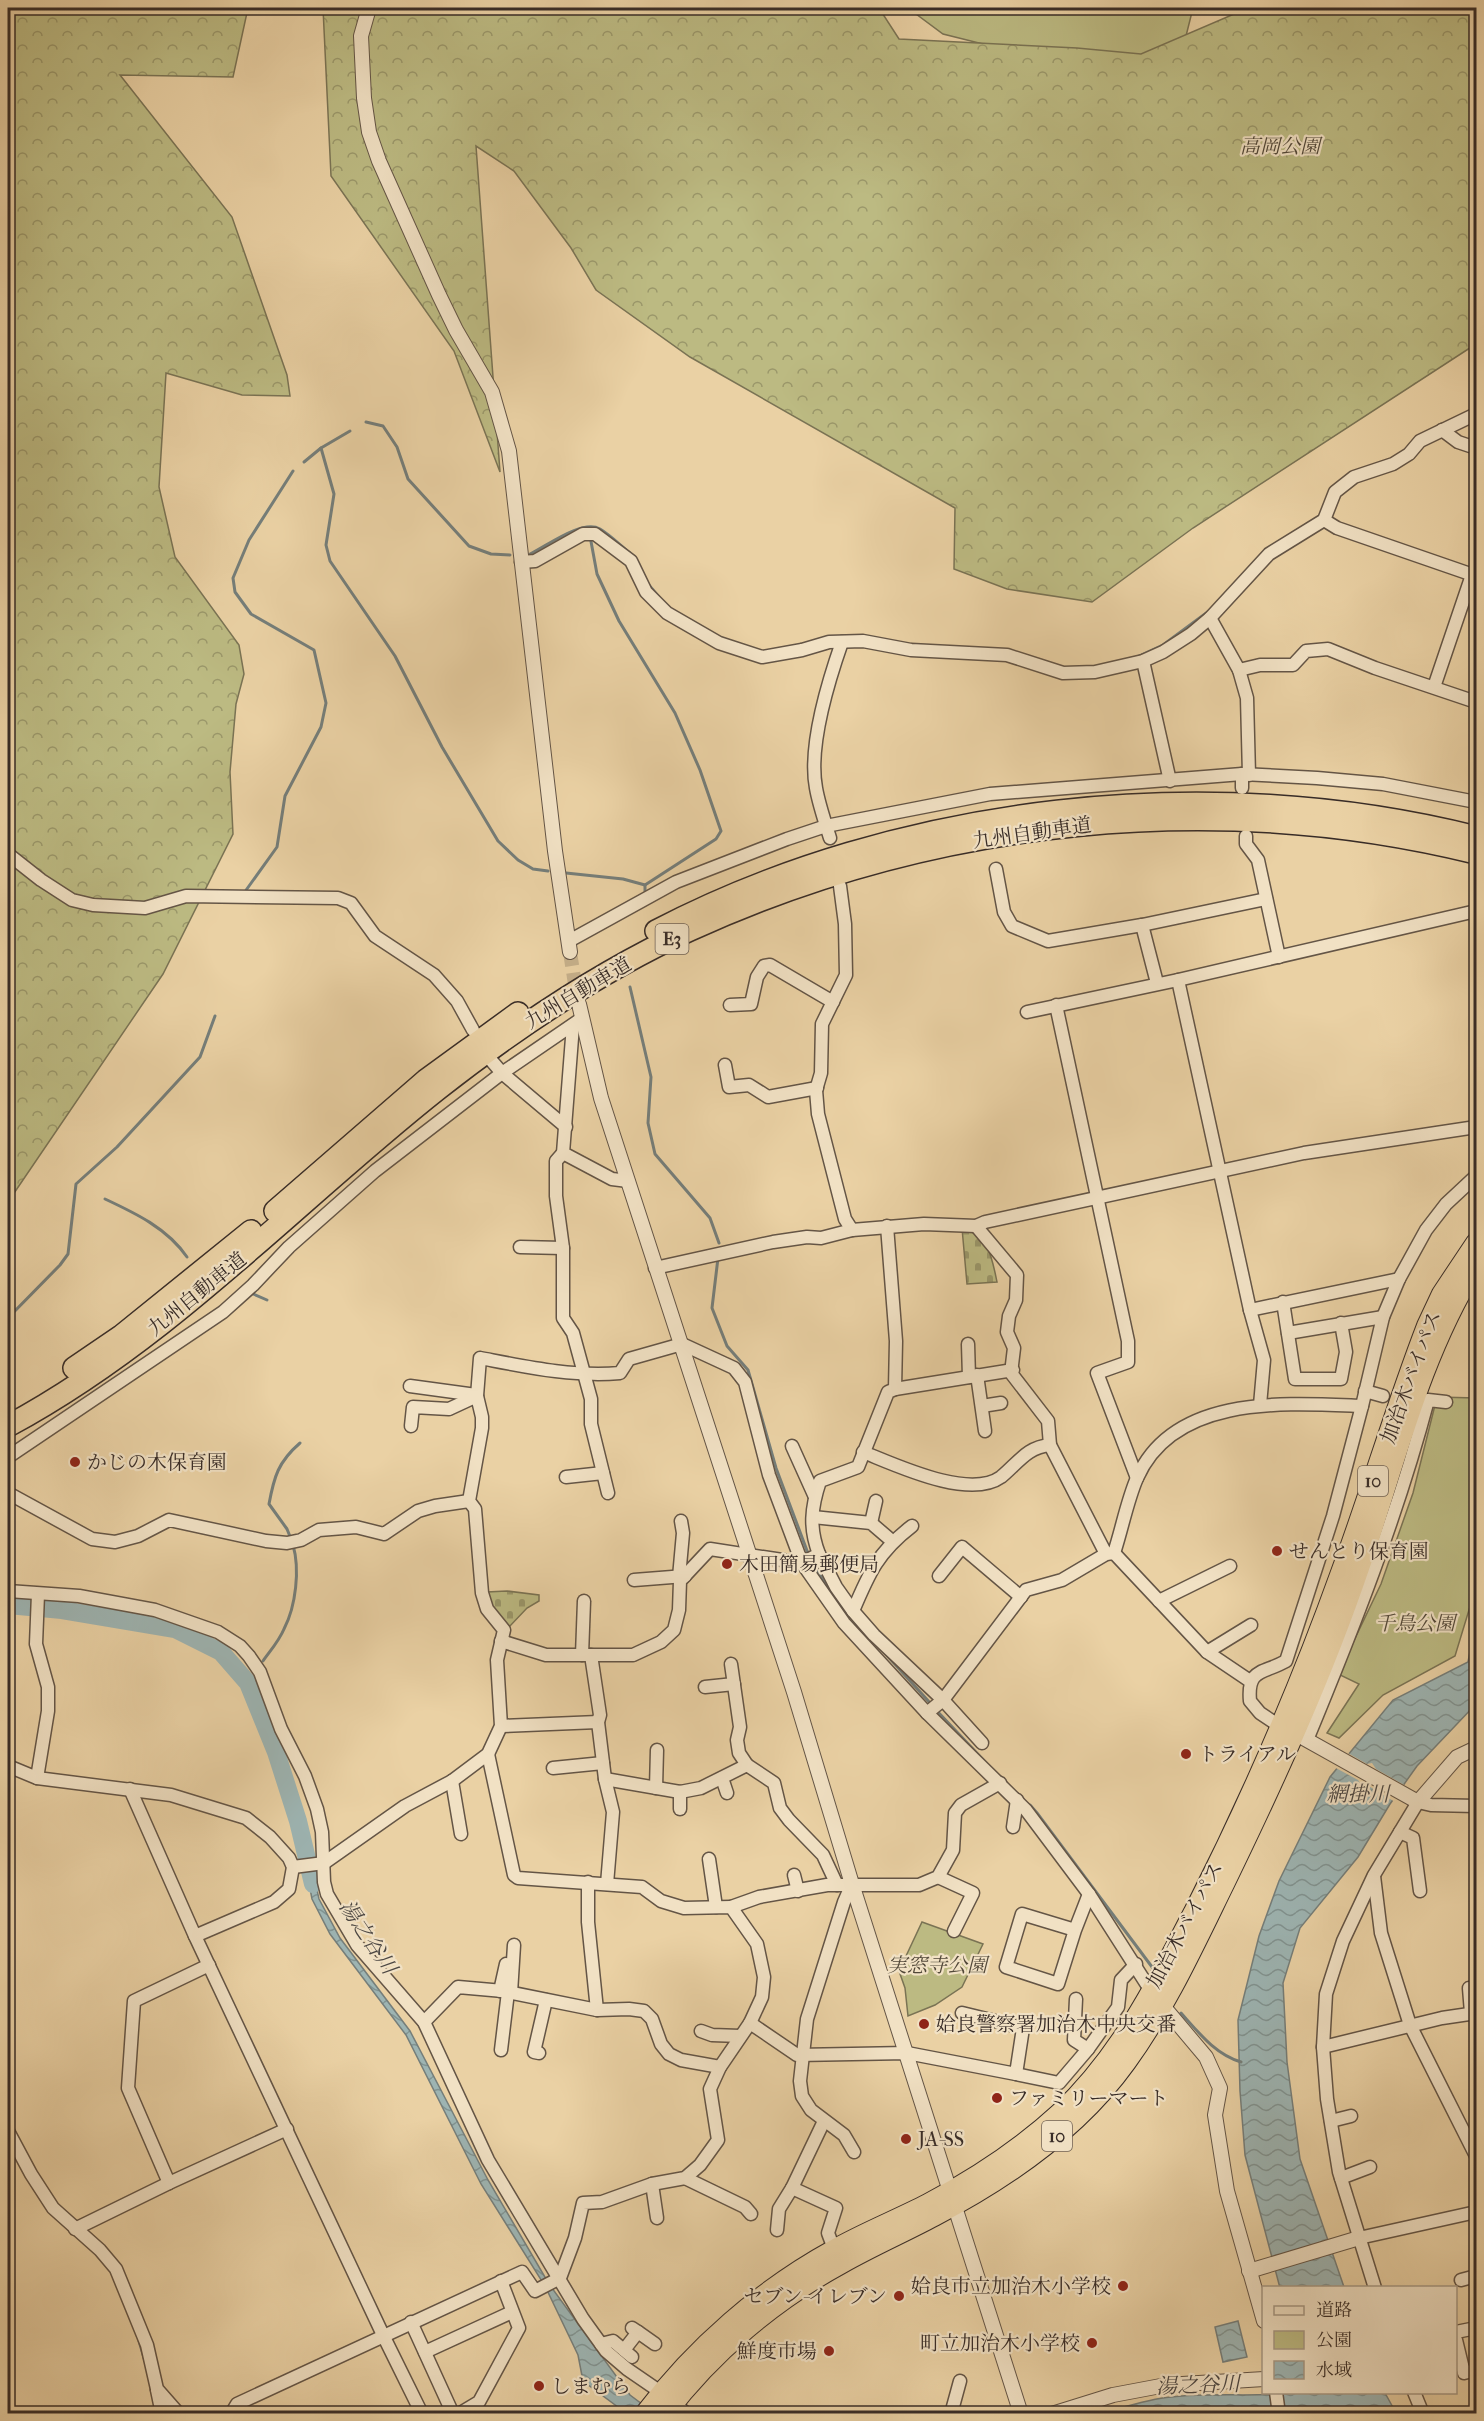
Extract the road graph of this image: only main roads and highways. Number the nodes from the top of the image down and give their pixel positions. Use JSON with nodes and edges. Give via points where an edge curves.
{"nodes":[{"id":1,"x":1476,"y":837,"type":"edge"},
{"id":2,"x":1476,"y":853,"type":"edge"},
{"id":3,"x":1476,"y":1243,"type":"edge"},
{"id":4,"x":1476,"y":1266,"type":"edge"},
{"id":5,"x":8,"y":1410,"type":"edge"},
{"id":6,"x":8,"y":1426,"type":"edge"},
{"id":7,"x":1300,"y":1737,"type":"junction"},
{"id":8,"x":953,"y":2197,"type":"junction"},
{"id":9,"x":664,"y":2407,"type":"edge"}],
"edges":[{"from":1,"to":5,"type":"highway","name":"九州自動車道","number":"E3","via":[[1309,809],[1158,804],[1005,819],[926,834],[846,854],[756,886],[682,917],[605,958],[489,1032],[371,1126],[184,1287],[86,1360]]},
{"from":2,"to":6,"type":"highway","name":"九州自動車道","number":"E3","via":[[1383,833],[1308,824],[1236,820],[1093,824],[1007,834],[930,849],[850,870],[761,900],[612,970],[497,1044],[130,1348]]},
{"from":3,"to":7,"type":"highway","name":"加治木バイパス","number":"10","via":[[1442,1294],[1427,1326],[1344,1567]]},
{"from":4,"to":7,"type":"highway","name":"加治木バイパス","number":"10","via":[[1453,1305],[1426,1366]]},
{"from":7,"to":8,"type":"highway","name":"加治木バイパス","number":"10","via":[[1213,1875],[1156,1998],[1115,2053],[1064,2109]]},
{"from":8,"to":9,"type":"highway","name":"加治木バイパス","number":"10","via":[[794,2293],[713,2356]]},
{"from":8,"to":9,"type":"highway","name":"加治木バイパス","number":"10","via":[[834,2249],[754,2303],[687,2364]]}]}
